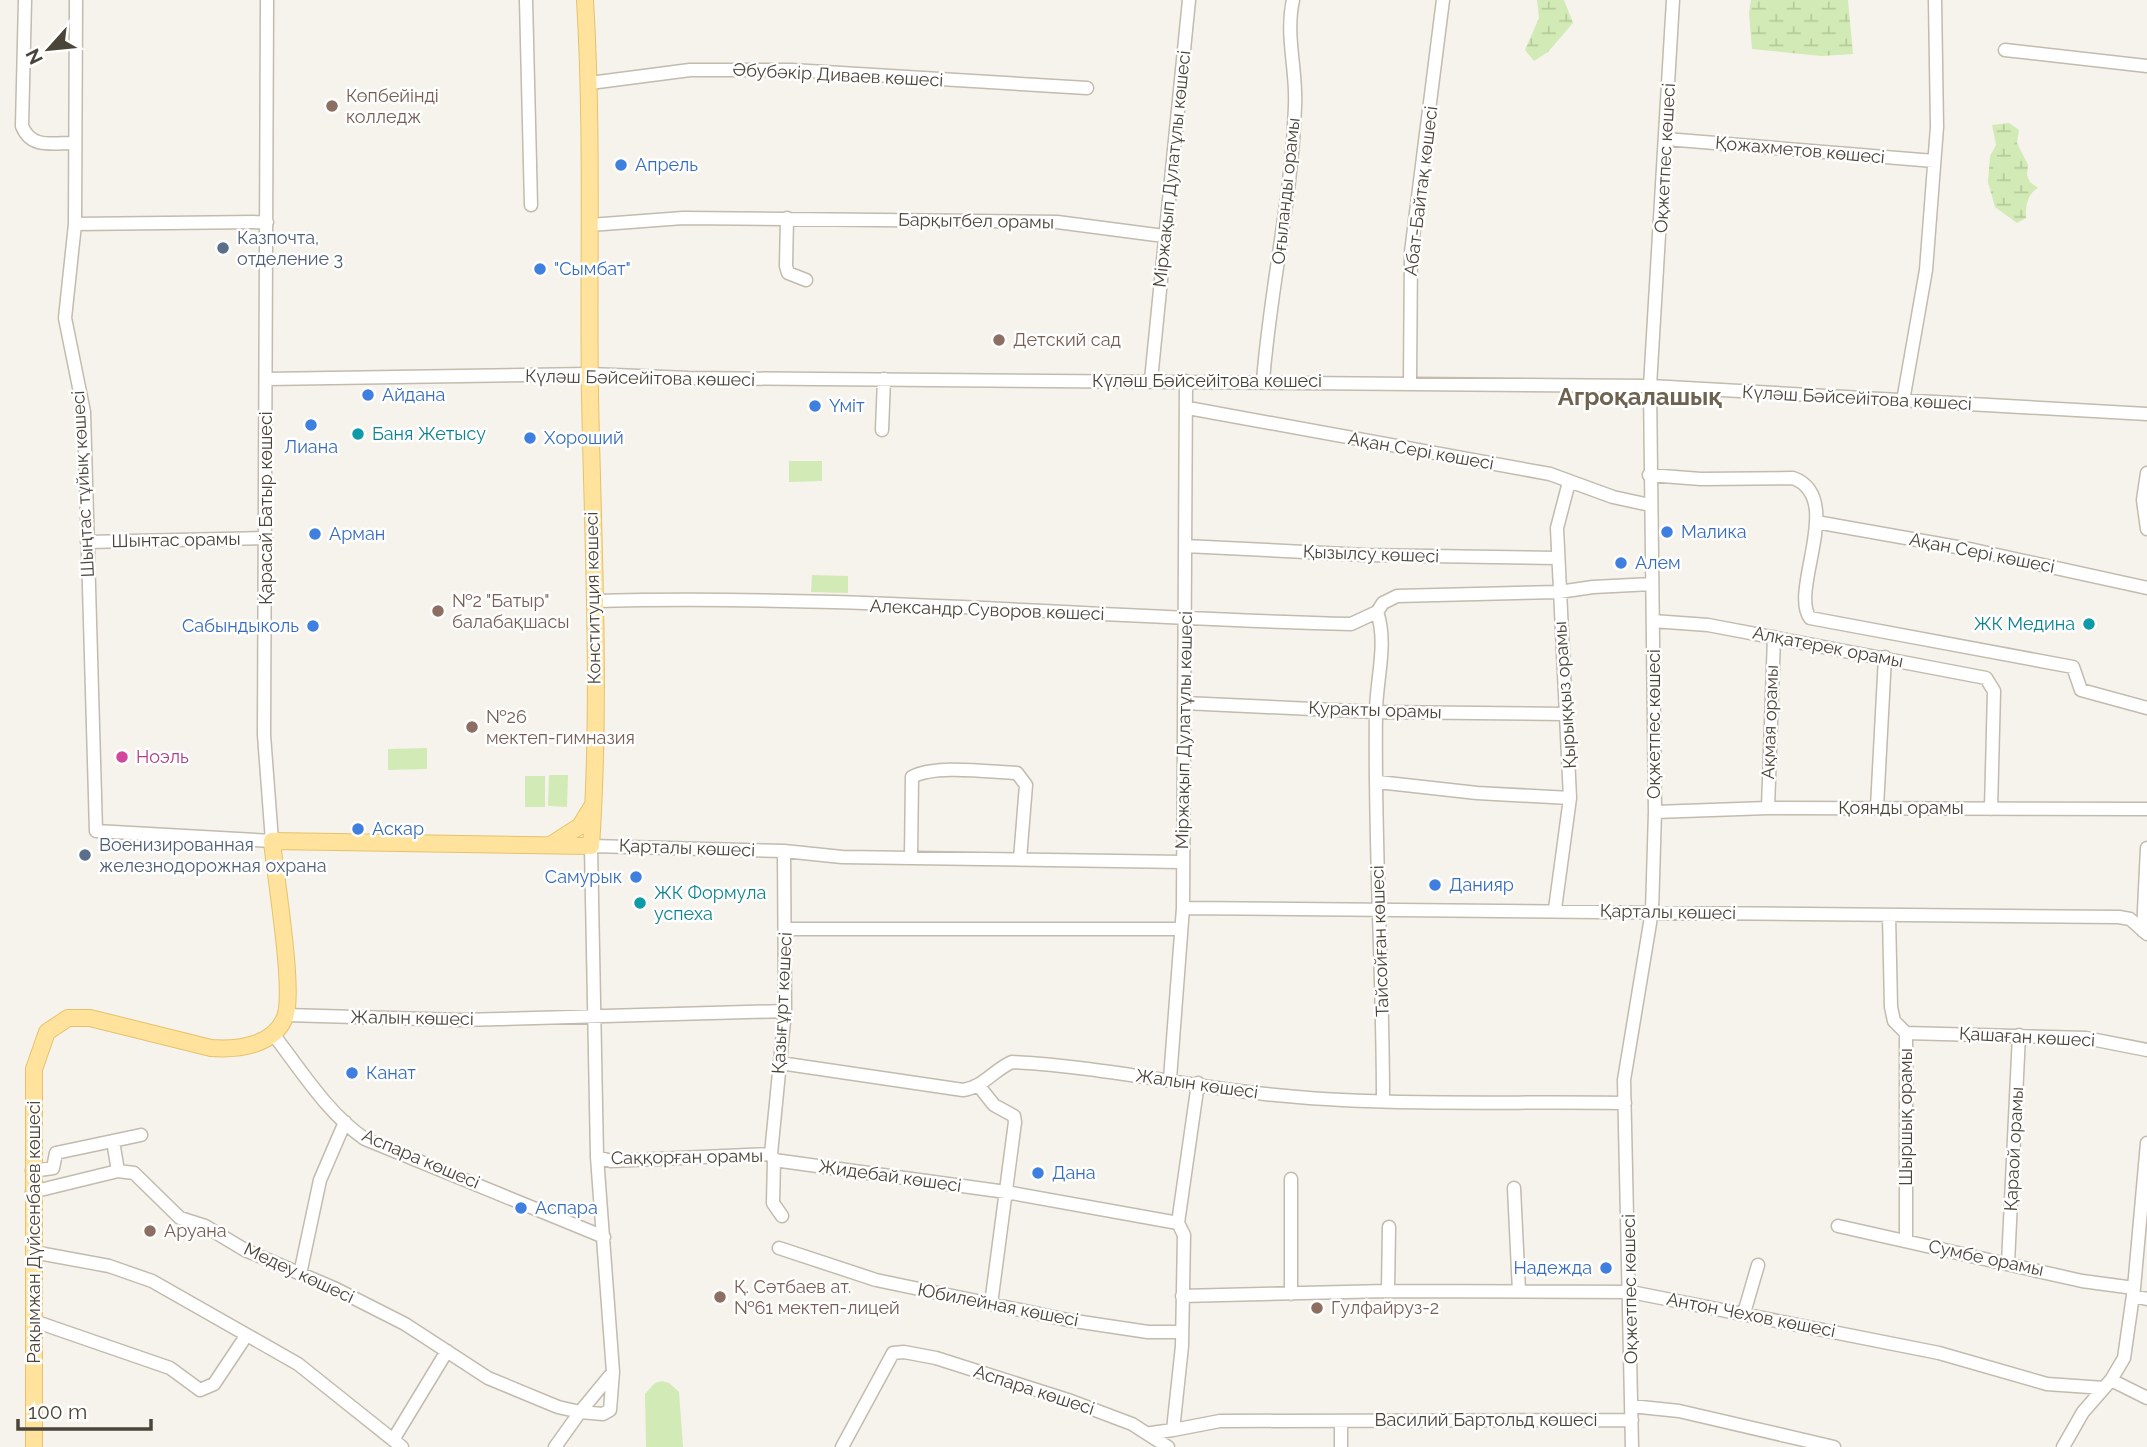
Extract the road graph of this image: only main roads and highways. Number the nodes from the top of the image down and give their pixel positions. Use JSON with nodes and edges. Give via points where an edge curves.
{"nodes":[{"id":1,"x":585,"y":0,"type":"edge"},
{"id":2,"x":594,"y":803,"type":"junction"},
{"id":3,"x":272,"y":841,"type":"joint"},
{"id":4,"x":592,"y":845,"type":"joint"},
{"id":5,"x":548,"y":846,"type":"junction"},
{"id":6,"x":57,"y":1024,"type":"joint"},
{"id":7,"x":34,"y":1447,"type":"edge"}],
"edges":[{"from":1,"to":2,"type":"main road","name":"Конституция көшесі","via":[[590,83]]},
{"from":2,"to":4,"type":"main road","name":"Конституция көшесі"},
{"from":2,"to":5,"type":"main road","via":[[580,826]]},
{"from":3,"to":5,"type":"main road","name":"Қарталы көшесі"},
{"from":3,"to":6,"type":"main road","name":"Қарасай Батыр көшесі","via":[[286,1015],[273,1034],[254,1045],[229,1049],[90,1018],[68,1018]]},
{"from":4,"to":5,"type":"main road","name":"Қарталы көшесі"},
{"from":6,"to":7,"type":"main road","name":"Рақымжан Дүйсенбаев көшесі","via":[[39,1046],[34,1069]]}]}
